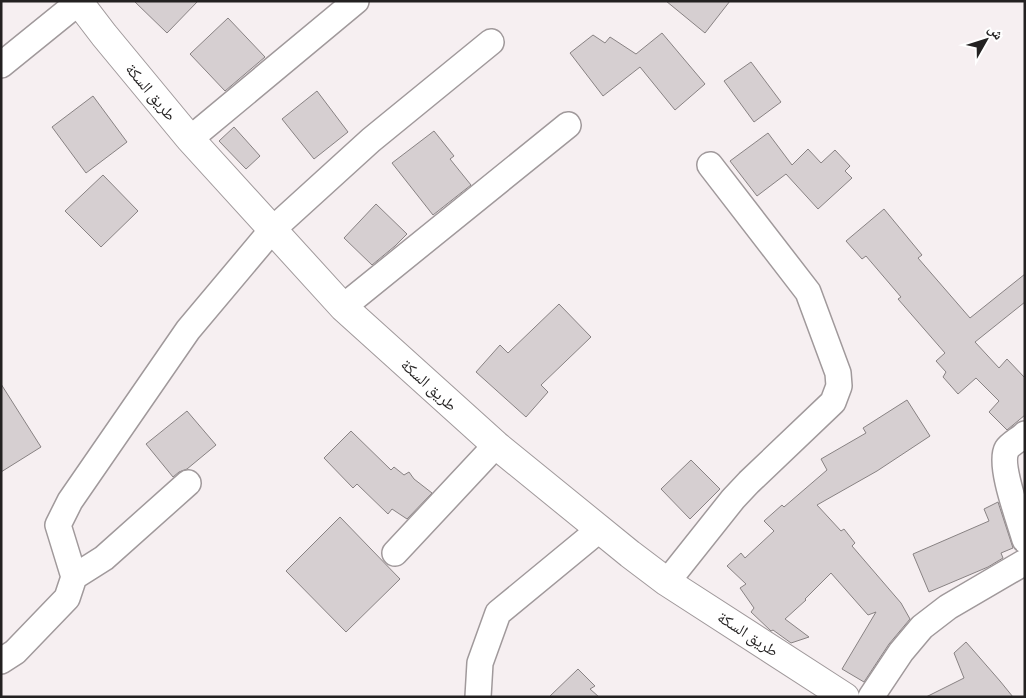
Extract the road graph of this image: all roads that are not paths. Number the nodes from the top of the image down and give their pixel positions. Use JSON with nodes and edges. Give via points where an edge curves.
{"nodes":[{"id":1,"x":356,"y":1,"type":"edge"},
{"id":2,"x":79,"y":2,"type":"edge"},
{"id":3,"x":491,"y":42,"type":"dead end"},
{"id":4,"x":1,"y":65,"type":"edge"},
{"id":5,"x":568,"y":125,"type":"dead end"},
{"id":6,"x":190,"y":139,"type":"junction"},
{"id":7,"x":710,"y":165,"type":"dead end"},
{"id":8,"x":272,"y":230,"type":"junction"},
{"id":9,"x":343,"y":307,"type":"junction"},
{"id":10,"x":1025,"y":434,"type":"edge"},
{"id":11,"x":496,"y":445,"type":"junction"},
{"id":12,"x":188,"y":483,"type":"dead end"},
{"id":13,"x":600,"y":529,"type":"junction"},
{"id":14,"x":1025,"y":540,"type":"edge"},
{"id":15,"x":395,"y":553,"type":"dead end"},
{"id":16,"x":1025,"y":562,"type":"edge"},
{"id":17,"x":74,"y":577,"type":"junction"},
{"id":18,"x":668,"y":582,"type":"junction"},
{"id":19,"x":1,"y":661,"type":"edge"},
{"id":20,"x":478,"y":697,"type":"edge"},
{"id":21,"x":846,"y":697,"type":"edge"},
{"id":22,"x":872,"y":697,"type":"edge"}],
"edges":[{"from":1,"to":6,"type":"street"},
{"from":2,"to":4,"type":"street"},
{"from":2,"to":6,"type":"main road","name":"طريق السكة"},
{"from":3,"to":8,"type":"street","via":[[371,140]]},
{"from":5,"to":9,"type":"street"},
{"from":6,"to":8,"type":"main road","name":"طريق السكة"},
{"from":7,"to":18,"type":"street","via":[[808,292],[838,373],[839,386],[833,402],[738,493]]},
{"from":8,"to":9,"type":"main road","name":"طريق السكة"},
{"from":8,"to":17,"type":"street","via":[[188,330],[70,500],[58,525]]},
{"from":9,"to":11,"type":"main road","name":"طريق السكة"},
{"from":10,"to":14,"type":"street","via":[[1007,449],[1005,458],[1005,471]]},
{"from":11,"to":13,"type":"main road","name":"طريق السكة"},
{"from":11,"to":15,"type":"street"},
{"from":12,"to":17,"type":"street","via":[[104,558]]},
{"from":13,"to":18,"type":"main road","name":"طريق السكة"},
{"from":13,"to":20,"type":"street","via":[[498,613],[480,663]]},
{"from":16,"to":22,"type":"street","via":[[948,607],[922,627],[900,652]]},
{"from":17,"to":19,"type":"street","via":[[67,598],[15,652]]},
{"from":18,"to":21,"type":"main road","name":"طريق السكة"}]}
